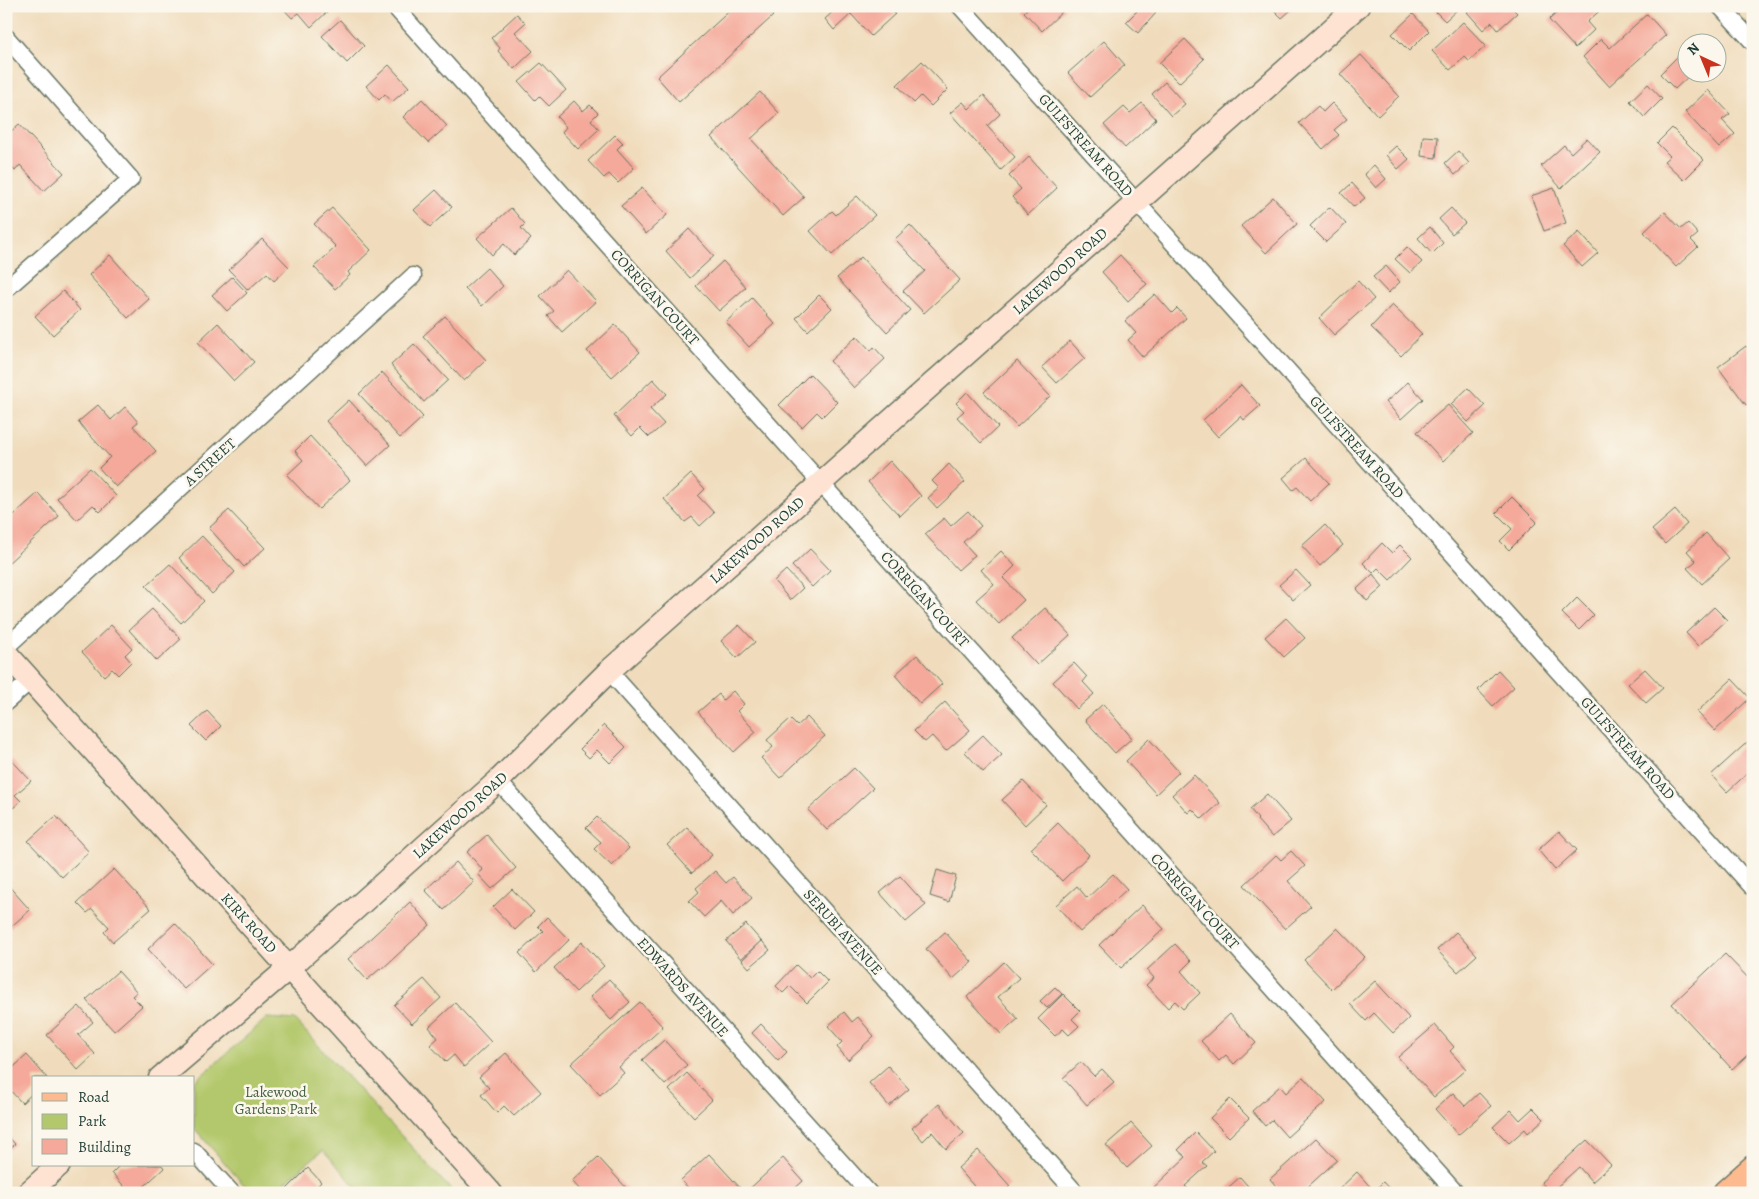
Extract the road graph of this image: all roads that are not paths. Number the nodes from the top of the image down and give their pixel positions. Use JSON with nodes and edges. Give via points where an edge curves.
{"nodes":[{"id":1,"x":394,"y":6,"type":"edge"},
{"id":2,"x":960,"y":6,"type":"edge"},
{"id":3,"x":1358,"y":6,"type":"edge"},
{"id":4,"x":1720,"y":6,"type":"edge"},
{"id":5,"x":6,"y":37,"type":"edge"},
{"id":6,"x":1753,"y":42,"type":"edge"},
{"id":7,"x":1137,"y":202,"type":"junction"},
{"id":8,"x":414,"y":276,"type":"dead end"},
{"id":9,"x":6,"y":290,"type":"edge"},
{"id":10,"x":821,"y":483,"type":"junction"},
{"id":11,"x":6,"y":647,"type":"edge"},
{"id":12,"x":6,"y":653,"type":"edge"},
{"id":13,"x":609,"y":671,"type":"junction"},
{"id":14,"x":30,"y":680,"type":"junction"},
{"id":15,"x":6,"y":702,"type":"edge"},
{"id":16,"x":498,"y":781,"type":"junction"},
{"id":17,"x":1753,"y":888,"type":"edge"},
{"id":18,"x":289,"y":968,"type":"junction"},
{"id":19,"x":162,"y":1076,"type":"edge"},
{"id":20,"x":195,"y":1152,"type":"edge"},
{"id":21,"x":58,"y":1166,"type":"edge"},
{"id":22,"x":1753,"y":1169,"type":"edge"},
{"id":23,"x":28,"y":1193,"type":"edge"},
{"id":24,"x":232,"y":1193,"type":"edge"},
{"id":25,"x":491,"y":1193,"type":"edge"},
{"id":26,"x":869,"y":1193,"type":"edge"},
{"id":27,"x":1076,"y":1193,"type":"edge"},
{"id":28,"x":1456,"y":1193,"type":"edge"},
{"id":29,"x":1726,"y":1193,"type":"edge"}],
"edges":[{"from":1,"to":10,"type":"street","name":"CORRIGAN COURT"},
{"from":2,"to":7,"type":"street","name":"GULFSTREAM ROAD"},
{"from":3,"to":7,"type":"street","name":"LAKEWOOD ROAD"},
{"from":4,"to":6,"type":"street"},
{"from":5,"to":9,"type":"street","via":[[131,179]]},
{"from":7,"to":10,"type":"street","name":"LAKEWOOD ROAD"},
{"from":7,"to":17,"type":"street","name":"GULFSTREAM ROAD"},
{"from":8,"to":11,"type":"street","name":"A STREET"},
{"from":10,"to":13,"type":"street","name":"LAKEWOOD ROAD"},
{"from":10,"to":28,"type":"street","name":"CORRIGAN COURT"},
{"from":12,"to":14,"type":"street","name":"KIRK ROAD"},
{"from":13,"to":16,"type":"street","name":"LAKEWOOD ROAD"},
{"from":13,"to":27,"type":"street","name":"SERUBI AVENUE"},
{"from":14,"to":15,"type":"street"},
{"from":14,"to":18,"type":"street","name":"KIRK ROAD"},
{"from":16,"to":18,"type":"street","name":"LAKEWOOD ROAD"},
{"from":16,"to":26,"type":"street","name":"EDWARDS AVENUE"},
{"from":18,"to":19,"type":"street","name":"LAKEWOOD ROAD"},
{"from":18,"to":25,"type":"street","name":"KIRK ROAD"},
{"from":20,"to":24,"type":"street"},
{"from":21,"to":23,"type":"street"},
{"from":22,"to":29,"type":"main road"}]}
